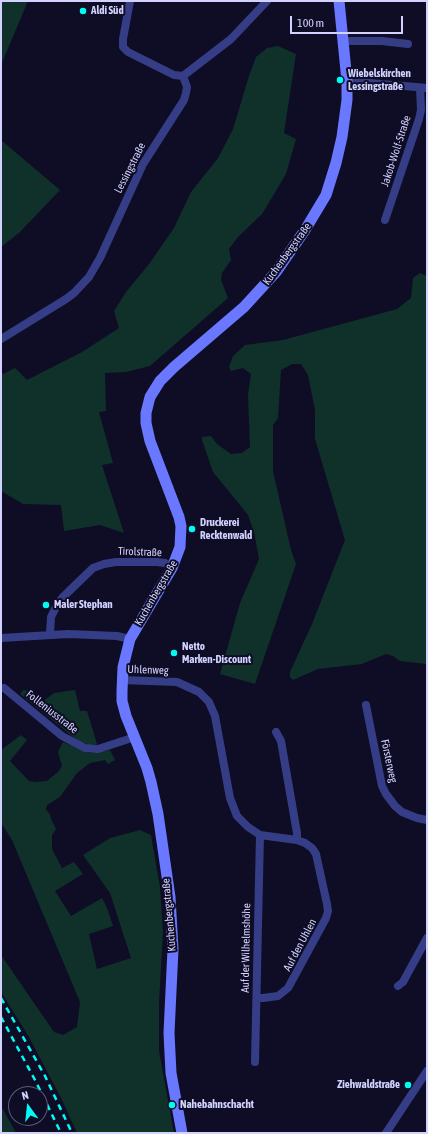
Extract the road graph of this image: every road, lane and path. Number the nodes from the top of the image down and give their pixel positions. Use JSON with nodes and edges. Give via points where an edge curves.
{"nodes":[{"id":1,"x":130,"y":1,"type":"edge"},
{"id":2,"x":266,"y":1,"type":"edge"},
{"id":3,"x":339,"y":1,"type":"edge"},
{"id":4,"x":342,"y":41,"type":"junction"},
{"id":5,"x":408,"y":44,"type":"dead end"},
{"id":6,"x":183,"y":76,"type":"junction"},
{"id":7,"x":347,"y":81,"type":"junction"},
{"id":8,"x":423,"y":88,"type":"edge"},
{"id":9,"x":385,"y":220,"type":"dead end"},
{"id":10,"x":1,"y":339,"type":"edge"},
{"id":11,"x":172,"y":568,"type":"junction"},
{"id":12,"x":50,"y":634,"type":"junction"},
{"id":13,"x":1,"y":638,"type":"edge"},
{"id":14,"x":130,"y":639,"type":"junction"},
{"id":15,"x":121,"y":680,"type":"junction"},
{"id":16,"x":4,"y":688,"type":"dead end"},
{"id":17,"x":366,"y":705,"type":"dead end"},
{"id":18,"x":219,"y":731,"type":"joint"},
{"id":19,"x":276,"y":732,"type":"dead end"},
{"id":20,"x":135,"y":737,"type":"junction"},
{"id":21,"x":427,"y":820,"type":"edge"},
{"id":22,"x":260,"y":835,"type":"junction"},
{"id":23,"x":297,"y":840,"type":"junction"},
{"id":24,"x":427,"y":938,"type":"edge"},
{"id":25,"x":398,"y":986,"type":"dead end"},
{"id":26,"x":257,"y":998,"type":"junction"},
{"id":27,"x":255,"y":1062,"type":"dead end"},
{"id":28,"x":427,"y":1071,"type":"edge"},
{"id":29,"x":182,"y":1133,"type":"edge"},
{"id":30,"x":386,"y":1133,"type":"edge"}],
"edges":[{"from":1,"to":6,"type":"street","via":[[123,47],[174,75]]},
{"from":2,"to":6,"type":"street","via":[[231,38]]},
{"from":3,"to":4,"type":"main road","name":"Kuchenbergstraße"},
{"from":4,"to":5,"type":"street"},
{"from":4,"to":7,"type":"main road","name":"Kuchenbergstraße"},
{"from":6,"to":10,"type":"street","name":"Lessingstraße","via":[[187,87],[184,100],[143,164],[89,277],[66,299]]},
{"from":7,"to":8,"type":"street"},
{"from":7,"to":11,"type":"main road","name":"Kuchenbergstraße","via":[[345,117],[336,163],[326,195],[306,230],[264,287],[160,381],[150,397],[146,413],[147,431],[181,526],[180,547]]},
{"from":8,"to":9,"type":"street","name":"Jakob-Wolf-Straße","via":[[419,119]]},
{"from":11,"to":12,"type":"street","name":"Tirolstraße","via":[[157,562],[116,562],[93,568],[57,605],[52,617]]},
{"from":11,"to":14,"type":"main road","name":"Kuchenbergstraße"},
{"from":12,"to":13,"type":"street"},
{"from":12,"to":14,"type":"street","via":[[117,636]]},
{"from":14,"to":15,"type":"main road","name":"Kuchenbergstraße"},
{"from":15,"to":18,"type":"street","name":"Uhlenweg","via":[[177,682],[193,688],[209,702]]},
{"from":15,"to":20,"type":"main road","name":"Kuchenbergstraße","via":[[122,701]]},
{"from":16,"to":20,"type":"street","name":"Folleniusstraße","via":[[62,736],[85,748],[98,749]]},
{"from":17,"to":21,"type":"street","name":"Försterweg","via":[[382,786],[386,794],[402,812]]},
{"from":18,"to":22,"type":"street","name":"Auf den Uhlen","via":[[234,810],[243,823]]},
{"from":19,"to":23,"type":"street","via":[[281,741]]},
{"from":20,"to":29,"type":"main road","name":"Kuchenbergstraße","via":[[154,794],[170,897],[173,949],[169,1033],[171,1073]]},
{"from":22,"to":23,"type":"street","name":"Auf den Uhlen"},
{"from":22,"to":26,"type":"street","name":"Auf der Wilhelmshöhe"},
{"from":23,"to":26,"type":"street","name":"Auf den Uhlen","via":[[312,848],[316,854],[328,911],[288,988],[278,996]]},
{"from":24,"to":25,"type":"street","via":[[403,982]]},
{"from":26,"to":27,"type":"street","name":"Auf der Wilhelmshöhe"},
{"from":28,"to":30,"type":"street"}]}
